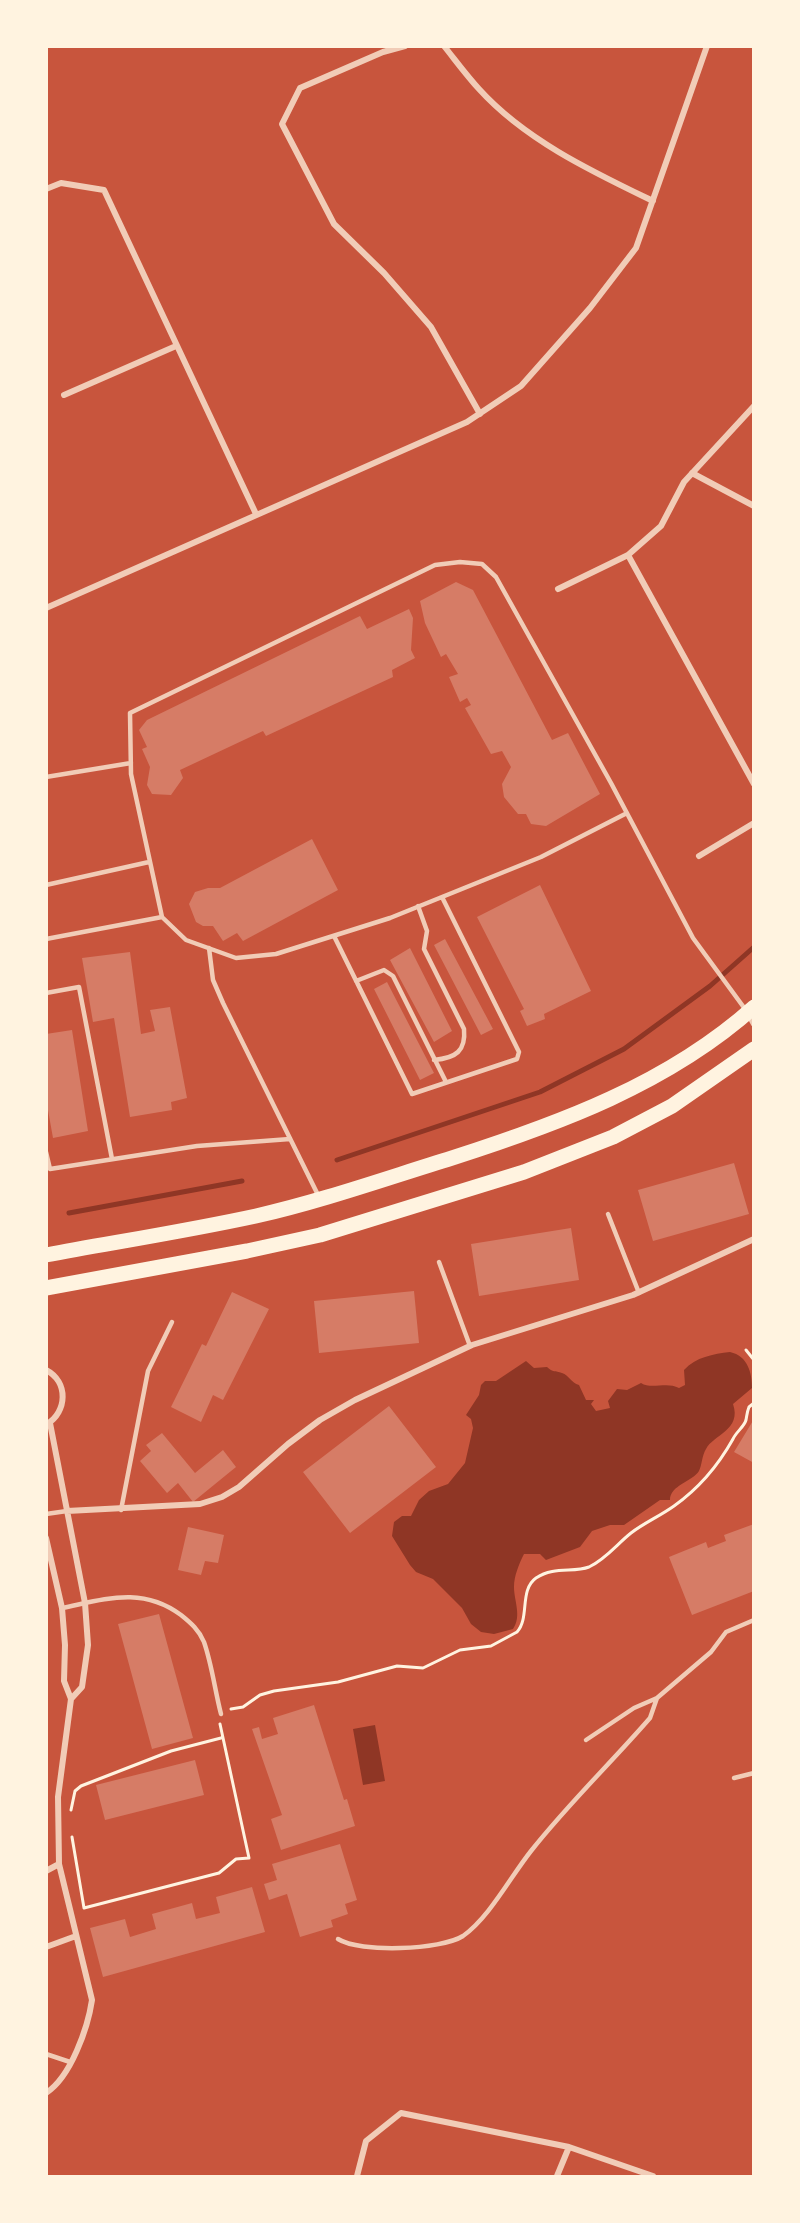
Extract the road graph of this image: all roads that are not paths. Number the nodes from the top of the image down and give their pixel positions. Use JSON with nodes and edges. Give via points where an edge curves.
{"nodes":[{"id":1,"x":405,"y":46,"type":"edge"},
{"id":2,"x":444,"y":46,"type":"edge"},
{"id":3,"x":707,"y":46,"type":"edge"},
{"id":4,"x":46,"y":189,"type":"edge"},
{"id":5,"x":653,"y":201,"type":"junction"},
{"id":6,"x":176,"y":346,"type":"junction"},
{"id":7,"x":64,"y":395,"type":"dead end"},
{"id":8,"x":753,"y":406,"type":"edge"},
{"id":9,"x":480,"y":414,"type":"junction"},
{"id":10,"x":692,"y":473,"type":"junction"},
{"id":11,"x":753,"y":506,"type":"edge"},
{"id":12,"x":256,"y":514,"type":"junction"},
{"id":13,"x":628,"y":555,"type":"junction"},
{"id":14,"x":558,"y":589,"type":"dead end"},
{"id":15,"x":46,"y":608,"type":"edge"},
{"id":16,"x":131,"y":763,"type":"junction"},
{"id":17,"x":46,"y":777,"type":"edge"},
{"id":18,"x":753,"y":784,"type":"edge"},
{"id":19,"x":627,"y":813,"type":"junction"},
{"id":20,"x":753,"y":823,"type":"edge"},
{"id":21,"x":699,"y":856,"type":"dead end"},
{"id":22,"x":149,"y":862,"type":"junction"},
{"id":23,"x":46,"y":885,"type":"edge"},
{"id":24,"x":442,"y":897,"type":"junction"},
{"id":25,"x":418,"y":906,"type":"junction"},
{"id":26,"x":162,"y":918,"type":"junction"},
{"id":27,"x":334,"y":936,"type":"junction"},
{"id":28,"x":46,"y":939,"type":"edge"},
{"id":29,"x":209,"y":948,"type":"junction"},
{"id":30,"x":356,"y":981,"type":"junction"},
{"id":31,"x":46,"y":993,"type":"edge"},
{"id":32,"x":752,"y":1015,"type":"edge"},
{"id":33,"x":753,"y":1049,"type":"edge"},
{"id":34,"x":434,"y":1060,"type":"junction"},
{"id":35,"x":446,"y":1082,"type":"junction"},
{"id":36,"x":290,"y":1139,"type":"junction"},
{"id":37,"x":46,"y":1152,"type":"edge"},
{"id":38,"x":112,"y":1158,"type":"junction"},
{"id":39,"x":321,"y":1199,"type":"junction"},
{"id":40,"x":608,"y":1214,"type":"dead end"},
{"id":41,"x":753,"y":1239,"type":"edge"},
{"id":42,"x":46,"y":1255,"type":"edge"},
{"id":43,"x":439,"y":1262,"type":"dead end"},
{"id":44,"x":46,"y":1288,"type":"edge"},
{"id":45,"x":639,"y":1293,"type":"junction"},
{"id":46,"x":172,"y":1322,"type":"dead end"},
{"id":47,"x":470,"y":1346,"type":"junction"},
{"id":48,"x":46,"y":1370,"type":"edge"},
{"id":49,"x":48,"y":1424,"type":"edge"},
{"id":50,"x":121,"y":1510,"type":"junction"},
{"id":51,"x":67,"y":1511,"type":"junction"},
{"id":52,"x":46,"y":1514,"type":"edge"},
{"id":53,"x":46,"y":1538,"type":"edge"},
{"id":54,"x":86,"y":1603,"type":"junction"},
{"id":55,"x":62,"y":1608,"type":"junction"},
{"id":56,"x":753,"y":1620,"type":"edge"},
{"id":57,"x":657,"y":1698,"type":"junction"},
{"id":58,"x":71,"y":1699,"type":"junction"},
{"id":59,"x":221,"y":1714,"type":"road end"},
{"id":60,"x":586,"y":1740,"type":"dead end"},
{"id":61,"x":753,"y":1773,"type":"edge"},
{"id":62,"x":734,"y":1779,"type":"dead end"},
{"id":63,"x":59,"y":1864,"type":"junction"},
{"id":64,"x":46,"y":1871,"type":"edge"},
{"id":65,"x":76,"y":1936,"type":"junction"},
{"id":66,"x":338,"y":1939,"type":"dead end"},
{"id":67,"x":46,"y":1947,"type":"edge"},
{"id":68,"x":46,"y":2054,"type":"edge"},
{"id":69,"x":70,"y":2062,"type":"junction"},
{"id":70,"x":46,"y":2093,"type":"edge"},
{"id":71,"x":569,"y":2147,"type":"junction"},
{"id":72,"x":357,"y":2176,"type":"edge"},
{"id":73,"x":557,"y":2176,"type":"edge"},
{"id":74,"x":653,"y":2176,"type":"edge"}],
"edges":[{"from":1,"to":9,"type":"street","via":[[300,88],[282,124],[334,224],[431,327]]},
{"from":2,"to":5,"type":"street","via":[[480,91],[520,125],[592,172]]},
{"from":3,"to":5,"type":"street"},
{"from":4,"to":6,"type":"street","via":[[61,183],[104,190]]},
{"from":5,"to":9,"type":"street","via":[[636,248],[590,308],[521,386]]},
{"from":6,"to":7,"type":"street"},
{"from":6,"to":12,"type":"street"},
{"from":8,"to":10,"type":"street"},
{"from":9,"to":12,"type":"street"},
{"from":10,"to":11,"type":"street"},
{"from":10,"to":13,"type":"street","via":[[661,526]]},
{"from":12,"to":15,"type":"street"},
{"from":13,"to":14,"type":"street"},
{"from":13,"to":18,"type":"street"},
{"from":16,"to":17,"type":"lane"},
{"from":16,"to":19,"type":"lane","via":[[130,713],[435,566],[482,564],[496,577]]},
{"from":16,"to":22,"type":"lane"},
{"from":19,"to":24,"type":"lane","via":[[541,857]]},
{"from":19,"to":32,"type":"lane","via":[[693,938],[731,993]]},
{"from":20,"to":21,"type":"street"},
{"from":22,"to":23,"type":"lane"},
{"from":22,"to":26,"type":"lane"},
{"from":24,"to":25,"type":"lane"},
{"from":24,"to":35,"type":"lane","via":[[519,1052],[517,1059]]},
{"from":25,"to":27,"type":"lane"},
{"from":25,"to":34,"type":"lane","via":[[427,931],[424,949],[464,1029],[465,1042],[460,1052]]},
{"from":26,"to":28,"type":"lane"},
{"from":26,"to":29,"type":"lane","via":[[186,940]]},
{"from":27,"to":29,"type":"lane","via":[[276,954],[236,958]]},
{"from":27,"to":30,"type":"lane"},
{"from":29,"to":36,"type":"lane","via":[[213,980]]},
{"from":30,"to":34,"type":"lane","via":[[384,970],[393,976]]},
{"from":30,"to":35,"type":"lane","via":[[412,1094]]},
{"from":31,"to":38,"type":"lane","via":[[79,987]]},
{"from":32,"to":39,"type":"main road","via":[[606,1102],[533,1132]]},
{"from":33,"to":44,"type":"main road","via":[[672,1106],[613,1137],[524,1172],[320,1235]]},
{"from":34,"to":35,"type":"lane"},
{"from":36,"to":38,"type":"lane"},
{"from":36,"to":39,"type":"lane"},
{"from":37,"to":38,"type":"lane","via":[[50,1169]]},
{"from":39,"to":42,"type":"main road","via":[[256,1216]]},
{"from":40,"to":45,"type":"lane"},
{"from":41,"to":45,"type":"street"},
{"from":43,"to":47,"type":"lane"},
{"from":45,"to":47,"type":"street"},
{"from":46,"to":50,"type":"lane","via":[[148,1371]]},
{"from":47,"to":50,"type":"street","via":[[320,1420],[222,1497],[200,1504]]},
{"from":48,"to":49,"type":"street","via":[[58,1380],[64,1398],[57,1416]]},
{"from":49,"to":51,"type":"street"},
{"from":50,"to":51,"type":"street"},
{"from":51,"to":52,"type":"lane"},
{"from":51,"to":54,"type":"street"},
{"from":53,"to":55,"type":"street"},
{"from":54,"to":55,"type":"lane"},
{"from":54,"to":58,"type":"street","via":[[88,1645],[82,1687]]},
{"from":54,"to":59,"type":"lane","via":[[142,1596],[166,1604],[194,1624],[204,1643]]},
{"from":55,"to":58,"type":"street","via":[[64,1681]]},
{"from":56,"to":57,"type":"lane","via":[[726,1632],[711,1652]]},
{"from":57,"to":60,"type":"lane","via":[[634,1708]]},
{"from":57,"to":66,"type":"lane","via":[[650,1718],[545,1835],[462,1936],[446,1943],[371,1948]]},
{"from":58,"to":63,"type":"street","via":[[58,1797]]},
{"from":61,"to":62,"type":"lane"},
{"from":63,"to":64,"type":"street"},
{"from":63,"to":65,"type":"street"},
{"from":65,"to":67,"type":"street"},
{"from":65,"to":69,"type":"street","via":[[92,2000],[89,2020]]},
{"from":68,"to":69,"type":"lane"},
{"from":69,"to":70,"type":"street"},
{"from":71,"to":72,"type":"street","via":[[401,2113],[366,2141]]},
{"from":71,"to":73,"type":"street"},
{"from":71,"to":74,"type":"street"}]}
